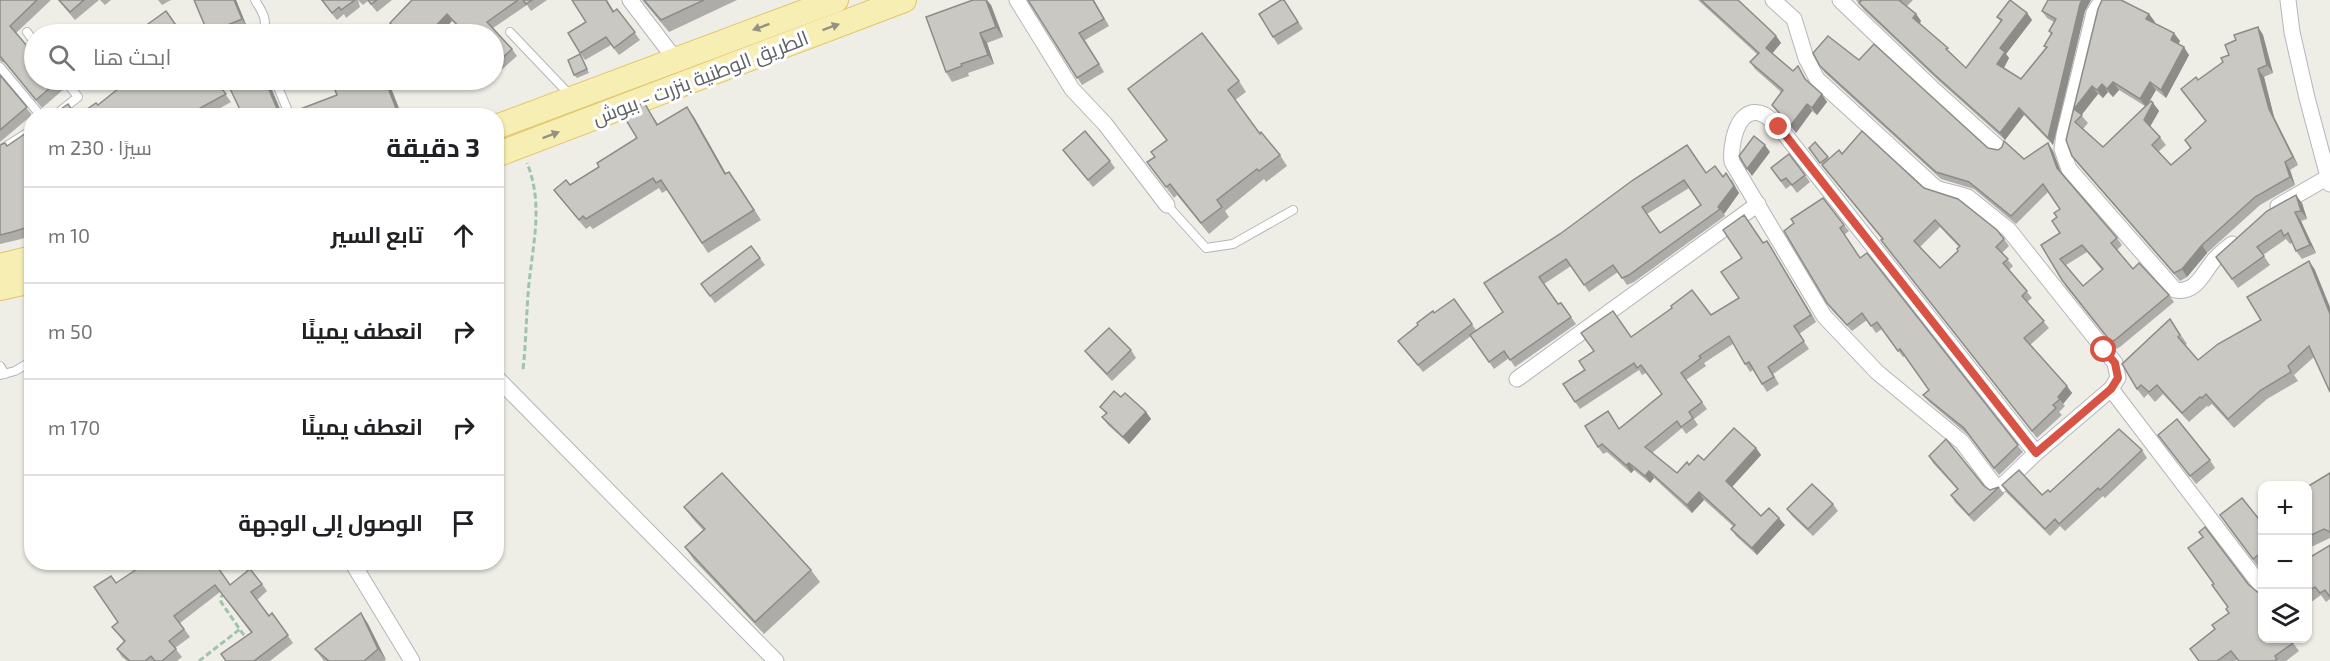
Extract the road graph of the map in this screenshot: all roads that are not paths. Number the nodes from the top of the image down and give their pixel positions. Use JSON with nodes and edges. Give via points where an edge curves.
{"nodes":[{"id":1,"x":255,"y":0,"type":"edge"},
{"id":2,"x":630,"y":0,"type":"edge"},
{"id":3,"x":836,"y":0,"type":"edge"},
{"id":4,"x":904,"y":0,"type":"edge"},
{"id":5,"x":1017,"y":0,"type":"edge"},
{"id":6,"x":1773,"y":0,"type":"edge"},
{"id":7,"x":1840,"y":0,"type":"edge"},
{"id":8,"x":2102,"y":0,"type":"edge"},
{"id":9,"x":2288,"y":0,"type":"edge"},
{"id":10,"x":266,"y":24,"type":"edge"},
{"id":11,"x":510,"y":32,"type":"dead end"},
{"id":12,"x":675,"y":59,"type":"junction"},
{"id":13,"x":0,"y":67,"type":"edge"},
{"id":14,"x":72,"y":90,"type":"edge"},
{"id":15,"x":279,"y":90,"type":"edge"},
{"id":16,"x":573,"y":98,"type":"junction"},
{"id":17,"x":34,"y":108,"type":"edge"},
{"id":18,"x":65,"y":108,"type":"edge"},
{"id":19,"x":287,"y":108,"type":"edge"},
{"id":20,"x":504,"y":124,"type":"edge"},
{"id":21,"x":24,"y":135,"type":"edge"},
{"id":22,"x":1999,"y":148,"type":"edge"},
{"id":23,"x":0,"y":150,"type":"edge"},
{"id":24,"x":504,"y":152,"type":"edge"},
{"id":25,"x":2329,"y":178,"type":"edge"},
{"id":26,"x":1758,"y":204,"type":"junction"},
{"id":27,"x":1167,"y":205,"type":"joint"},
{"id":28,"x":1293,"y":210,"type":"dead end"},
{"id":29,"x":2267,"y":212,"type":"edge"},
{"id":30,"x":2241,"y":236,"type":"edge"},
{"id":31,"x":24,"y":260,"type":"edge"},
{"id":32,"x":0,"y":266,"type":"edge"},
{"id":33,"x":24,"y":283,"type":"edge"},
{"id":34,"x":0,"y":288,"type":"edge"},
{"id":35,"x":24,"y":365,"type":"edge"},
{"id":36,"x":0,"y":366,"type":"edge"},
{"id":37,"x":2,"y":374,"type":"edge"},
{"id":38,"x":1517,"y":379,"type":"dead end"},
{"id":39,"x":504,"y":385,"type":"edge"},
{"id":40,"x":2111,"y":389,"type":"junction"},
{"id":41,"x":2036,"y":453,"type":"junction"},
{"id":42,"x":357,"y":570,"type":"edge"},
{"id":43,"x":2258,"y":581,"type":"edge"},
{"id":44,"x":412,"y":661,"type":"edge"},
{"id":45,"x":776,"y":661,"type":"edge"}],
"edges":[{"from":1,"to":10,"type":"lane"},
{"from":2,"to":12,"type":"street"},
{"from":3,"to":12,"type":"main road","name":"الطريق الوطنية بنزرت - ببوش","one_way":true},
{"from":24,"to":4,"type":"main road","name":"الطريق الوطنية بنزرت - ببوش","one_way":true},
{"from":5,"to":27,"type":"street","via":[[1072,89],[1105,124]]},
{"from":6,"to":40,"type":"street","via":[[1794,19],[1817,79],[1936,188],[1968,197],[2009,230],[2115,363],[2118,378]]},
{"from":7,"to":22,"type":"street"},
{"from":8,"to":30,"type":"street","via":[[2094,13],[2064,135],[2062,149],[2068,169],[2175,290],[2184,291],[2201,280],[2214,260]]},
{"from":9,"to":25,"type":"street"},
{"from":11,"to":16,"type":"lane"},
{"from":12,"to":16,"type":"main road","name":"الطريق الوطنية بنزرت - ببوش"},
{"from":13,"to":17,"type":"lane"},
{"from":14,"to":18,"type":"lane","via":[[78,98]]},
{"from":15,"to":19,"type":"lane"},
{"from":16,"to":20,"type":"main road","name":"الطريق الوطنية بنزرت - ببوش"},
{"from":21,"to":23,"type":"lane"},
{"from":25,"to":29,"type":"street"},
{"from":26,"to":38,"type":"street"},
{"from":26,"to":41,"type":"street","via":[[1824,316],[1877,372],[1962,442],[1996,487]]},
{"from":26,"to":41,"type":"street","via":[[1732,162],[1730,150],[1737,126],[1755,112],[1779,127]]},
{"from":27,"to":28,"type":"lane","via":[[1206,248],[1233,244]]},
{"from":31,"to":32,"type":"main road"},
{"from":33,"to":34,"type":"main road"},
{"from":35,"to":37,"type":"lane"},
{"from":36,"to":37,"type":"lane"},
{"from":39,"to":45,"type":"street"},
{"from":40,"to":41,"type":"street"},
{"from":40,"to":43,"type":"street"},
{"from":42,"to":44,"type":"street"}]}
